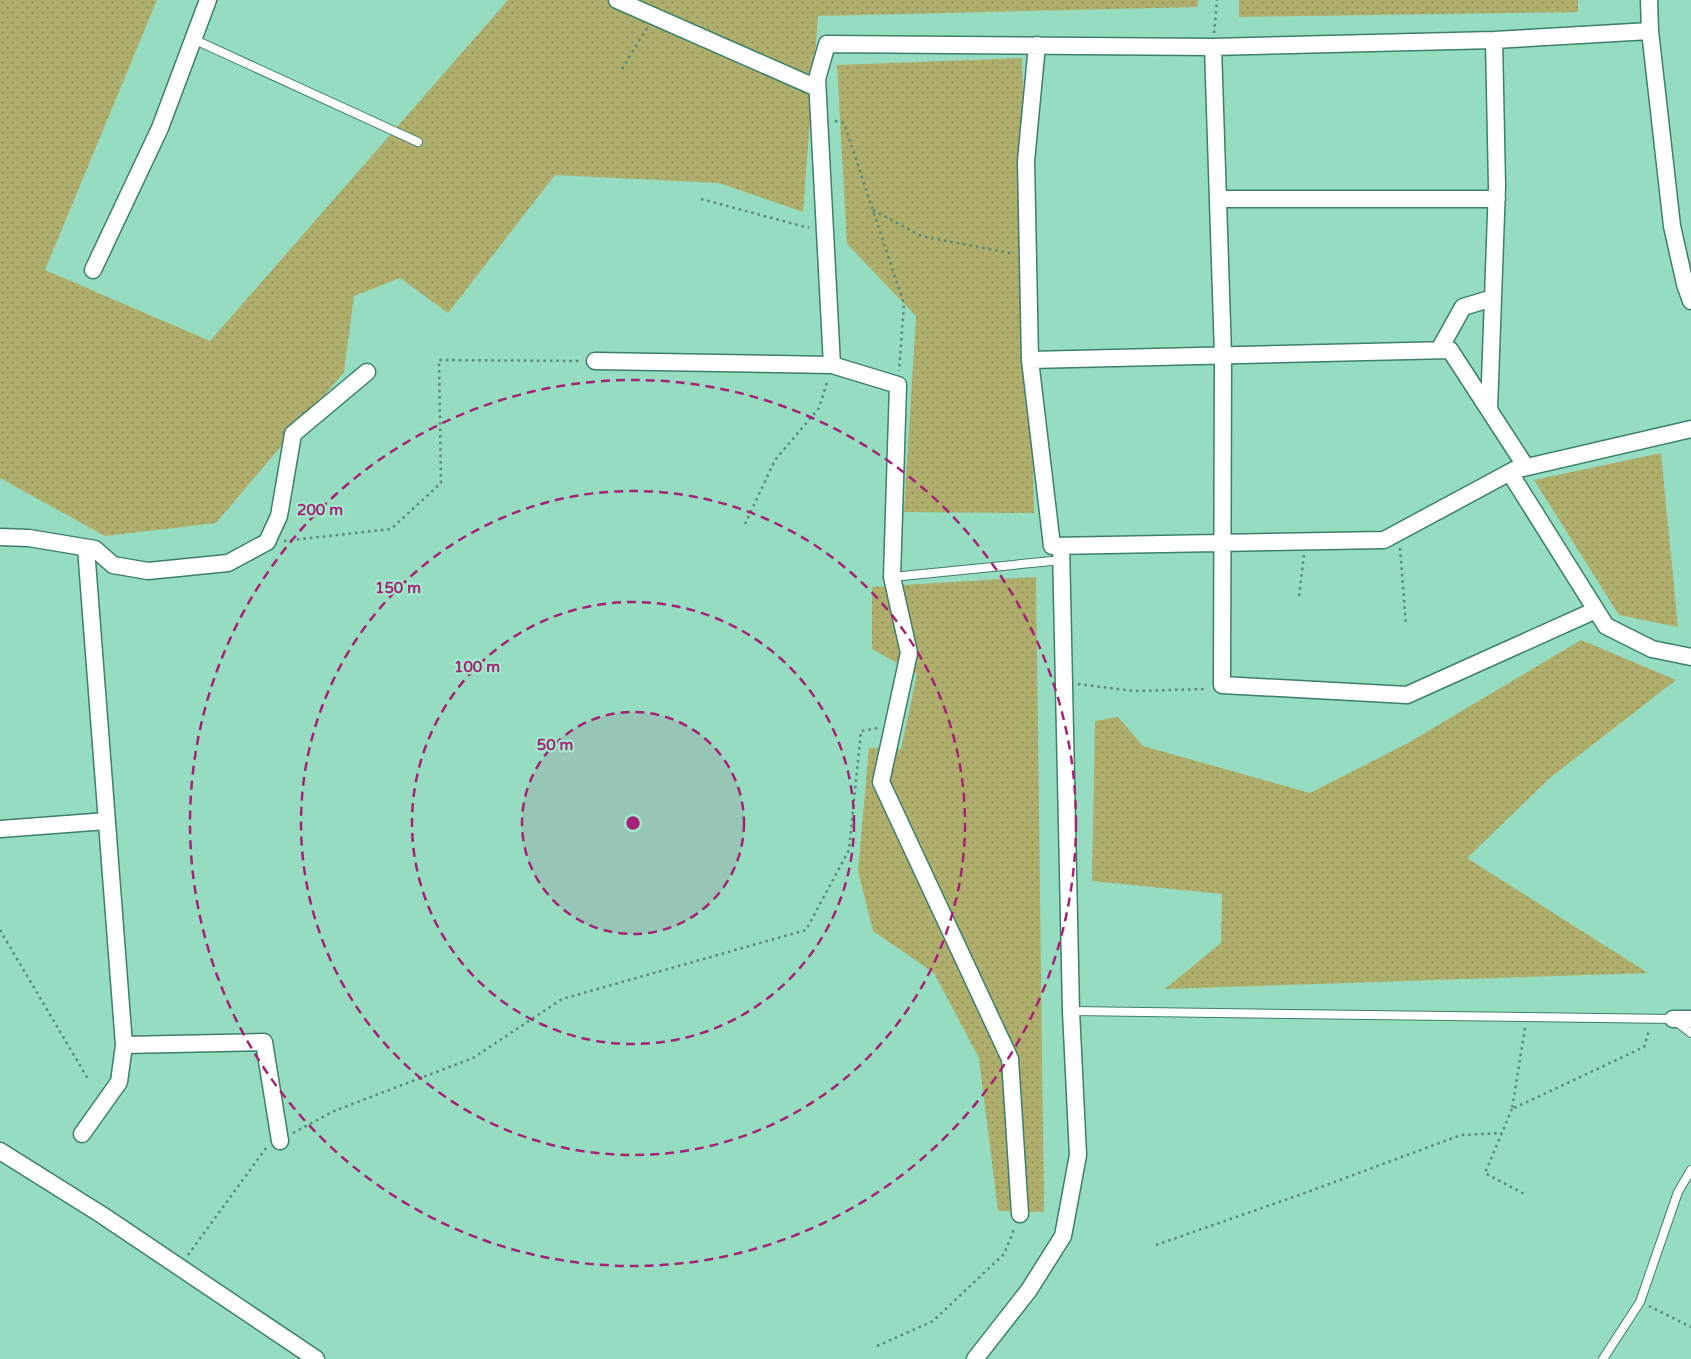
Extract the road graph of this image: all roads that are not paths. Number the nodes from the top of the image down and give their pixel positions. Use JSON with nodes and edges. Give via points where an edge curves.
{"nodes":[{"id":1,"x":208,"y":0,"type":"edge"},
{"id":2,"x":617,"y":0,"type":"edge"},
{"id":3,"x":1649,"y":0,"type":"edge"},
{"id":4,"x":1650,"y":31,"type":"junction"},
{"id":5,"x":193,"y":39,"type":"junction"},
{"id":6,"x":1494,"y":40,"type":"junction"},
{"id":7,"x":1037,"y":45,"type":"junction"},
{"id":8,"x":1213,"y":47,"type":"junction"},
{"id":9,"x":817,"y":88,"type":"junction"},
{"id":10,"x":418,"y":142,"type":"dead end"},
{"id":11,"x":1497,"y":198,"type":"junction"},
{"id":12,"x":1218,"y":199,"type":"junction"},
{"id":13,"x":93,"y":270,"type":"dead end"},
{"id":14,"x":1493,"y":298,"type":"junction"},
{"id":15,"x":1691,"y":301,"type":"edge"},
{"id":16,"x":1439,"y":350,"type":"junction"},
{"id":17,"x":1223,"y":355,"type":"junction"},
{"id":18,"x":1030,"y":360,"type":"junction"},
{"id":19,"x":595,"y":361,"type":"road end"},
{"id":20,"x":832,"y":365,"type":"junction"},
{"id":21,"x":367,"y":372,"type":"dead end"},
{"id":22,"x":1489,"y":410,"type":"junction"},
{"id":23,"x":1691,"y":429,"type":"edge"},
{"id":24,"x":1526,"y":467,"type":"junction"},
{"id":25,"x":1510,"y":473,"type":"junction"},
{"id":26,"x":0,"y":537,"type":"edge"},
{"id":27,"x":1222,"y":543,"type":"junction"},
{"id":28,"x":86,"y":548,"type":"junction"},
{"id":29,"x":1061,"y":553,"type":"junction"},
{"id":30,"x":892,"y":577,"type":"junction"},
{"id":31,"x":1596,"y":610,"type":"junction"},
{"id":32,"x":1691,"y":657,"type":"edge"},
{"id":33,"x":107,"y":821,"type":"junction"},
{"id":34,"x":0,"y":829,"type":"edge"},
{"id":35,"x":1071,"y":1011,"type":"junction"},
{"id":36,"x":1673,"y":1019,"type":"junction"},
{"id":37,"x":1691,"y":1019,"type":"edge"},
{"id":38,"x":1691,"y":1033,"type":"edge"},
{"id":39,"x":124,"y":1045,"type":"junction"},
{"id":40,"x":82,"y":1134,"type":"dead end"},
{"id":41,"x":280,"y":1141,"type":"road end"},
{"id":42,"x":0,"y":1151,"type":"edge"},
{"id":43,"x":1691,"y":1170,"type":"edge"},
{"id":44,"x":1020,"y":1214,"type":"road end"},
{"id":45,"x":316,"y":1359,"type":"edge"},
{"id":46,"x":975,"y":1359,"type":"edge"},
{"id":47,"x":1603,"y":1359,"type":"edge"}],
"edges":[{"from":1,"to":5,"type":"street"},
{"from":2,"to":9,"type":"street"},
{"from":3,"to":4,"type":"street"},
{"from":4,"to":6,"type":"street"},
{"from":4,"to":15,"type":"street","via":[[1672,226]]},
{"from":5,"to":10,"type":"lane"},
{"from":5,"to":13,"type":"street","via":[[160,128]]},
{"from":6,"to":8,"type":"street"},
{"from":6,"to":11,"type":"street"},
{"from":7,"to":8,"type":"street"},
{"from":7,"to":9,"type":"street","via":[[827,44]]},
{"from":7,"to":18,"type":"street","via":[[1026,161]]},
{"from":8,"to":12,"type":"street"},
{"from":9,"to":20,"type":"street"},
{"from":11,"to":12,"type":"street"},
{"from":11,"to":14,"type":"street"},
{"from":12,"to":17,"type":"street"},
{"from":14,"to":16,"type":"street","via":[[1463,307]]},
{"from":14,"to":22,"type":"street"},
{"from":16,"to":17,"type":"street"},
{"from":16,"to":22,"type":"street","via":[[1450,350]]},
{"from":17,"to":18,"type":"street"},
{"from":17,"to":27,"type":"street"},
{"from":18,"to":29,"type":"street","via":[[1052,546]]},
{"from":19,"to":20,"type":"street"},
{"from":20,"to":30,"type":"street","via":[[898,385]]},
{"from":21,"to":28,"type":"street","via":[[293,434],[279,516],[267,542],[228,563],[148,571],[113,564],[95,549]]},
{"from":22,"to":24,"type":"street"},
{"from":23,"to":24,"type":"street"},
{"from":24,"to":25,"type":"street"},
{"from":25,"to":27,"type":"street","via":[[1384,540]]},
{"from":25,"to":31,"type":"street"},
{"from":26,"to":28,"type":"street","via":[[29,538]]},
{"from":27,"to":29,"type":"street"},
{"from":27,"to":31,"type":"street","via":[[1222,685],[1407,695]]},
{"from":28,"to":33,"type":"street"},
{"from":29,"to":30,"type":"lane"},
{"from":29,"to":35,"type":"street"},
{"from":30,"to":44,"type":"street","via":[[909,652],[881,782],[1010,1059]]},
{"from":31,"to":32,"type":"street","via":[[1606,626],[1652,649]]},
{"from":33,"to":34,"type":"street"},
{"from":33,"to":39,"type":"street"},
{"from":35,"to":36,"type":"lane"},
{"from":35,"to":46,"type":"street","via":[[1078,1156],[1063,1236],[1029,1290]]},
{"from":36,"to":37,"type":"street"},
{"from":36,"to":38,"type":"lane"},
{"from":39,"to":40,"type":"street","via":[[119,1082]]},
{"from":39,"to":41,"type":"street","via":[[264,1042]]},
{"from":42,"to":45,"type":"street","via":[[102,1215]]},
{"from":43,"to":47,"type":"lane","via":[[1678,1192],[1640,1302]]}]}
